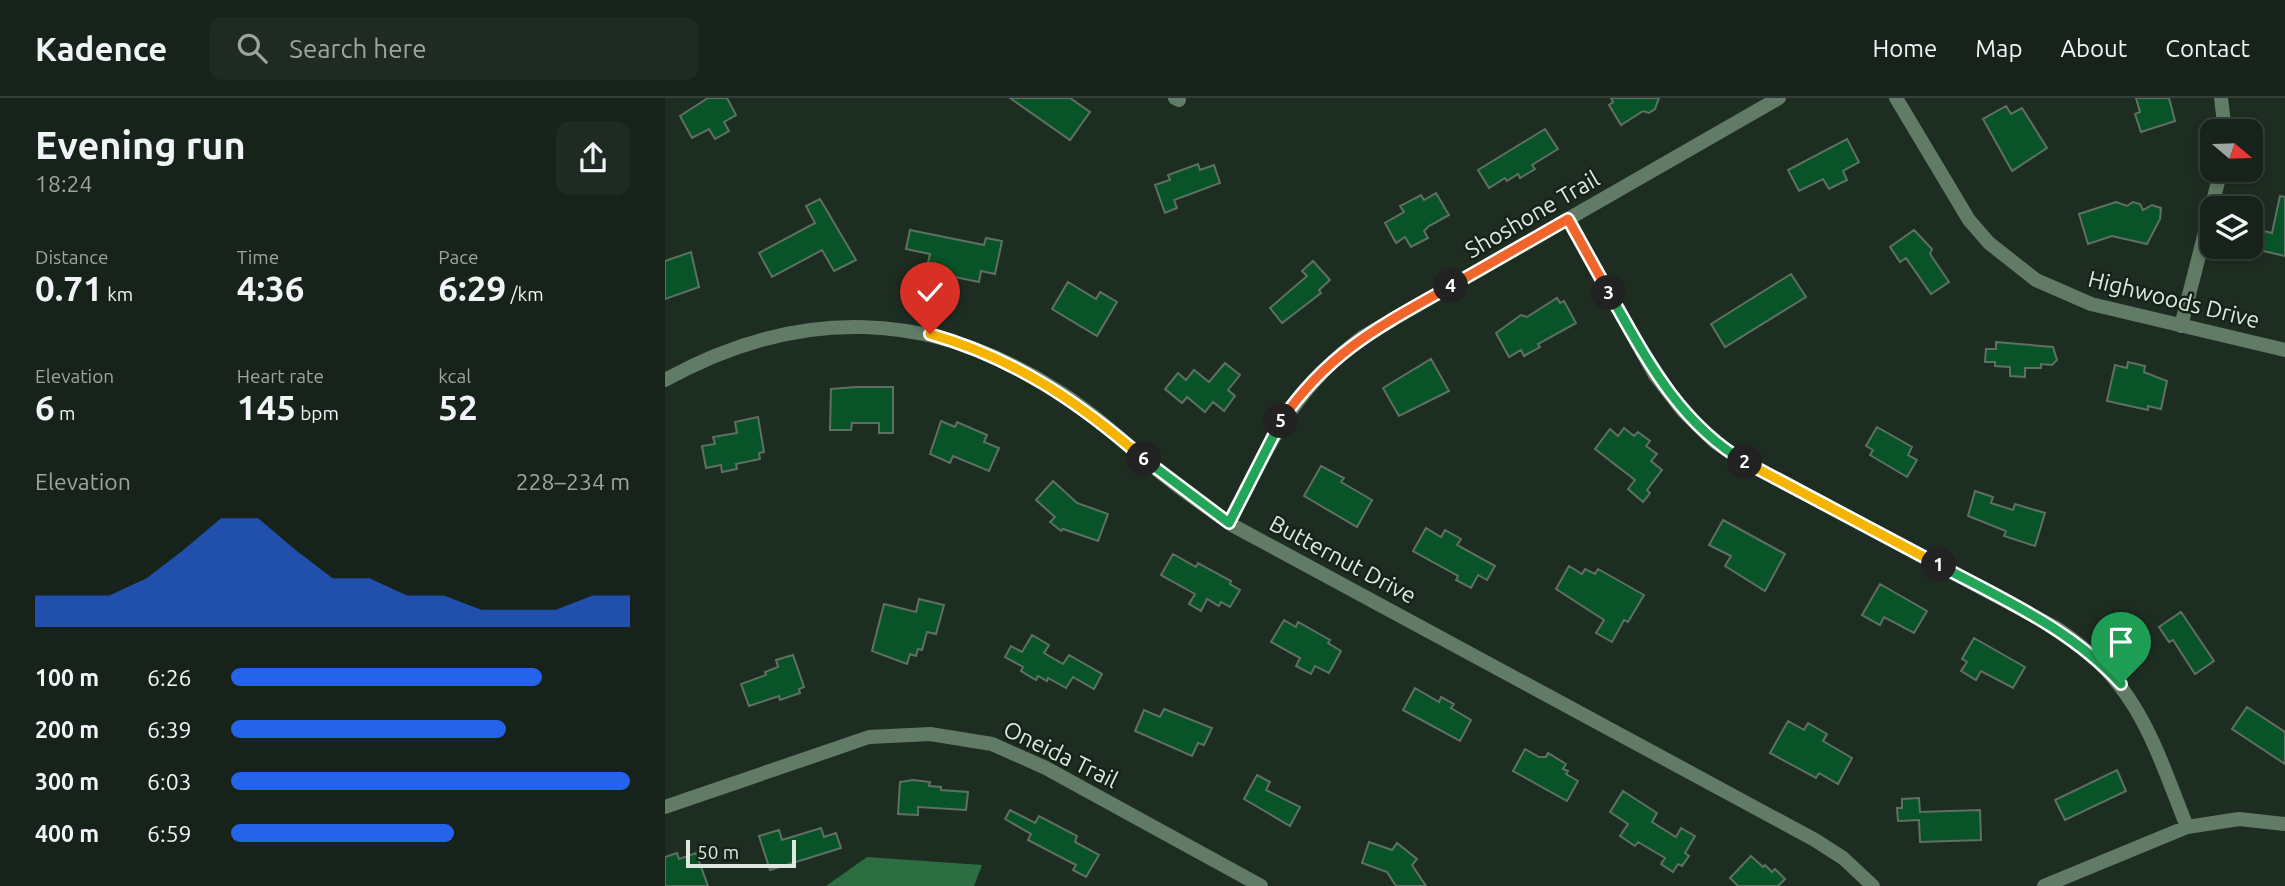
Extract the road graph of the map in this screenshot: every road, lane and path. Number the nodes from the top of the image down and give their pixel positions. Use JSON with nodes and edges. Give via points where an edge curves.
{"nodes":[{"id":1,"x":1779,"y":98,"type":"edge"},
{"id":2,"x":1896,"y":98,"type":"edge"},
{"id":3,"x":2221,"y":98,"type":"edge"},
{"id":4,"x":2224,"y":119,"type":"edge"},
{"id":5,"x":2218,"y":182,"type":"edge"},
{"id":6,"x":1568,"y":219,"type":"junction"},
{"id":7,"x":2181,"y":326,"type":"junction"},
{"id":8,"x":2285,"y":350,"type":"edge"},
{"id":9,"x":665,"y":380,"type":"edge"},
{"id":10,"x":1229,"y":523,"type":"junction"},
{"id":11,"x":665,"y":807,"type":"edge"},
{"id":12,"x":2285,"y":824,"type":"edge"},
{"id":13,"x":2186,"y":827,"type":"junction"},
{"id":14,"x":1261,"y":886,"type":"edge"},
{"id":15,"x":1873,"y":886,"type":"edge"},
{"id":16,"x":2044,"y":886,"type":"edge"}],
"edges":[{"from":1,"to":6,"type":"street","name":"Shoshone Trail"},
{"from":2,"to":7,"type":"street","name":"Highwoods Drive","via":[[1969,220],[2012,263],[2036,280],[2091,304]]},
{"from":3,"to":4,"type":"street"},
{"from":5,"to":7,"type":"street"},
{"from":6,"to":10,"type":"street","name":"Shoshone Trail","via":[[1338,355],[1281,422]]},
{"from":6,"to":13,"type":"street","via":[[1655,374],[1692,421],[1742,460],[2081,645],[2121,684],[2139,711]]},
{"from":7,"to":8,"type":"street","name":"Highwoods Drive"},
{"from":9,"to":10,"type":"street","name":"Butternut Drive","via":[[725,350],[790,331],[857,326],[930,334],[994,356],[1061,393]]},
{"from":10,"to":15,"type":"street","name":"Butternut Drive","via":[[1815,839]]},
{"from":11,"to":14,"type":"street","name":"Oneida Trail","via":[[869,737],[961,737],[1021,755]]},
{"from":12,"to":13,"type":"street","via":[[2239,820]]},
{"from":13,"to":16,"type":"street"}]}
